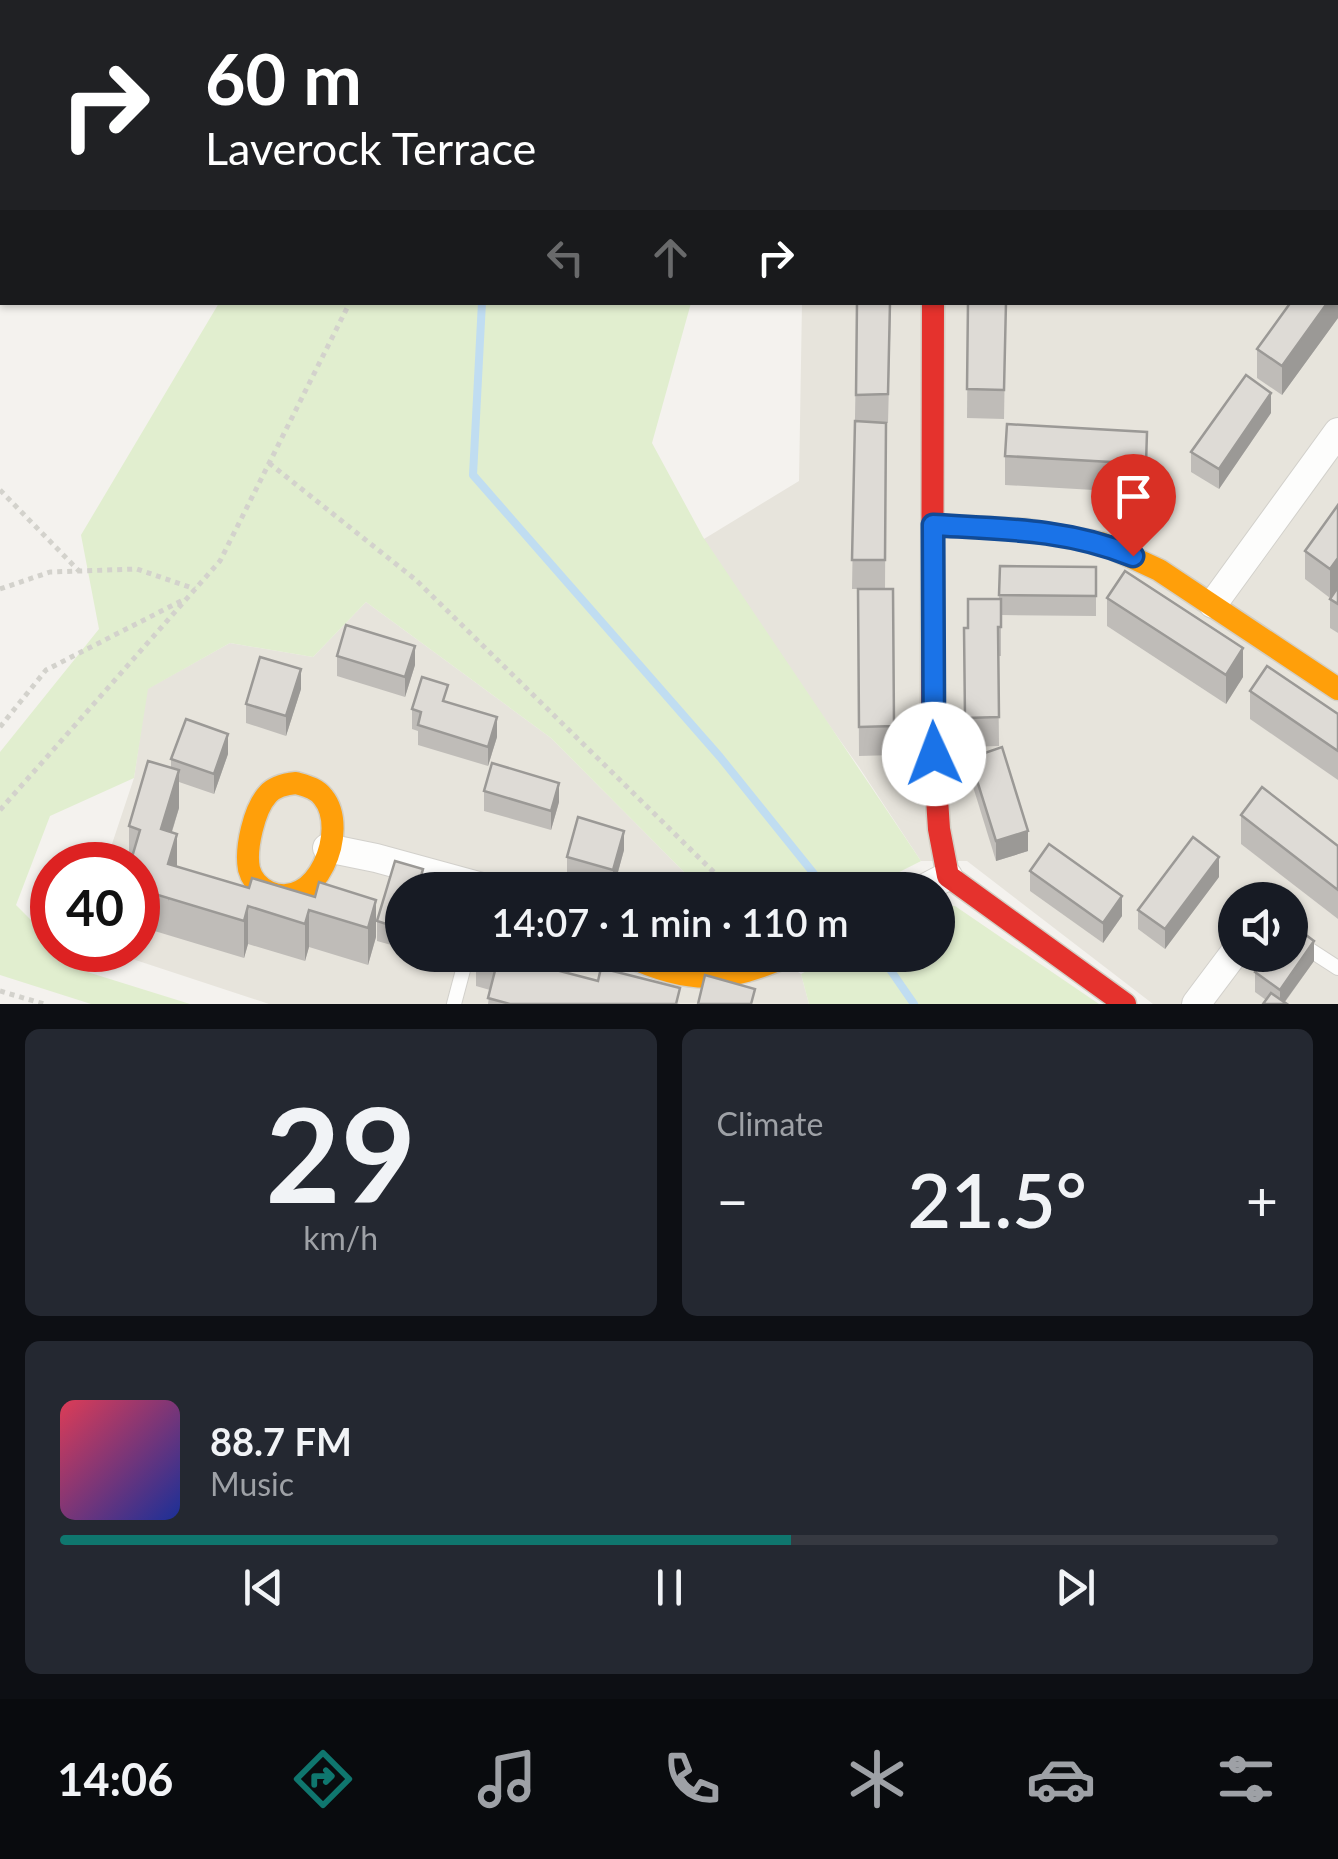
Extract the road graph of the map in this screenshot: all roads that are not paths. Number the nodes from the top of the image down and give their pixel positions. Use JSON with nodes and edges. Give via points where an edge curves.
{"nodes":[{"id":1,"x":934,"y":305,"type":"edge"},
{"id":2,"x":1338,"y":432,"type":"edge"},
{"id":3,"x":933,"y":525,"type":"junction"},
{"id":4,"x":1214,"y":604,"type":"junction"},
{"id":5,"x":1338,"y":690,"type":"edge"},
{"id":6,"x":327,"y":848,"type":"junction"},
{"id":7,"x":426,"y":872,"type":"edge"},
{"id":8,"x":947,"y":872,"type":"edge"},
{"id":9,"x":955,"y":881,"type":"edge"},
{"id":10,"x":1308,"y":949,"type":"edge"},
{"id":11,"x":1338,"y":968,"type":"edge"},
{"id":12,"x":462,"y":972,"type":"edge"},
{"id":13,"x":665,"y":972,"type":"edge"},
{"id":14,"x":746,"y":972,"type":"edge"},
{"id":15,"x":1220,"y":972,"type":"edge"},
{"id":16,"x":454,"y":1004,"type":"edge"},
{"id":17,"x":1125,"y":1004,"type":"edge"},
{"id":18,"x":1196,"y":1004,"type":"edge"}],
"edges":[{"from":1,"to":3,"type":"street"},
{"from":2,"to":4,"type":"street"},
{"from":3,"to":4,"type":"street","via":[[1027,530],[1101,543]]},
{"from":3,"to":8,"type":"street","via":[[932,723]]},
{"from":4,"to":5,"type":"street"},
{"from":6,"to":6,"type":"street","via":[[319,876],[300,894],[274,895],[257,884],[246,854],[261,805],[286,784],[307,785],[326,798],[334,817]]},
{"from":6,"to":7,"type":"street"},
{"from":9,"to":17,"type":"street"},
{"from":10,"to":11,"type":"lane"},
{"from":12,"to":16,"type":"lane"},
{"from":13,"to":14,"type":"street","via":[[688,979]]},
{"from":15,"to":18,"type":"street"}]}
